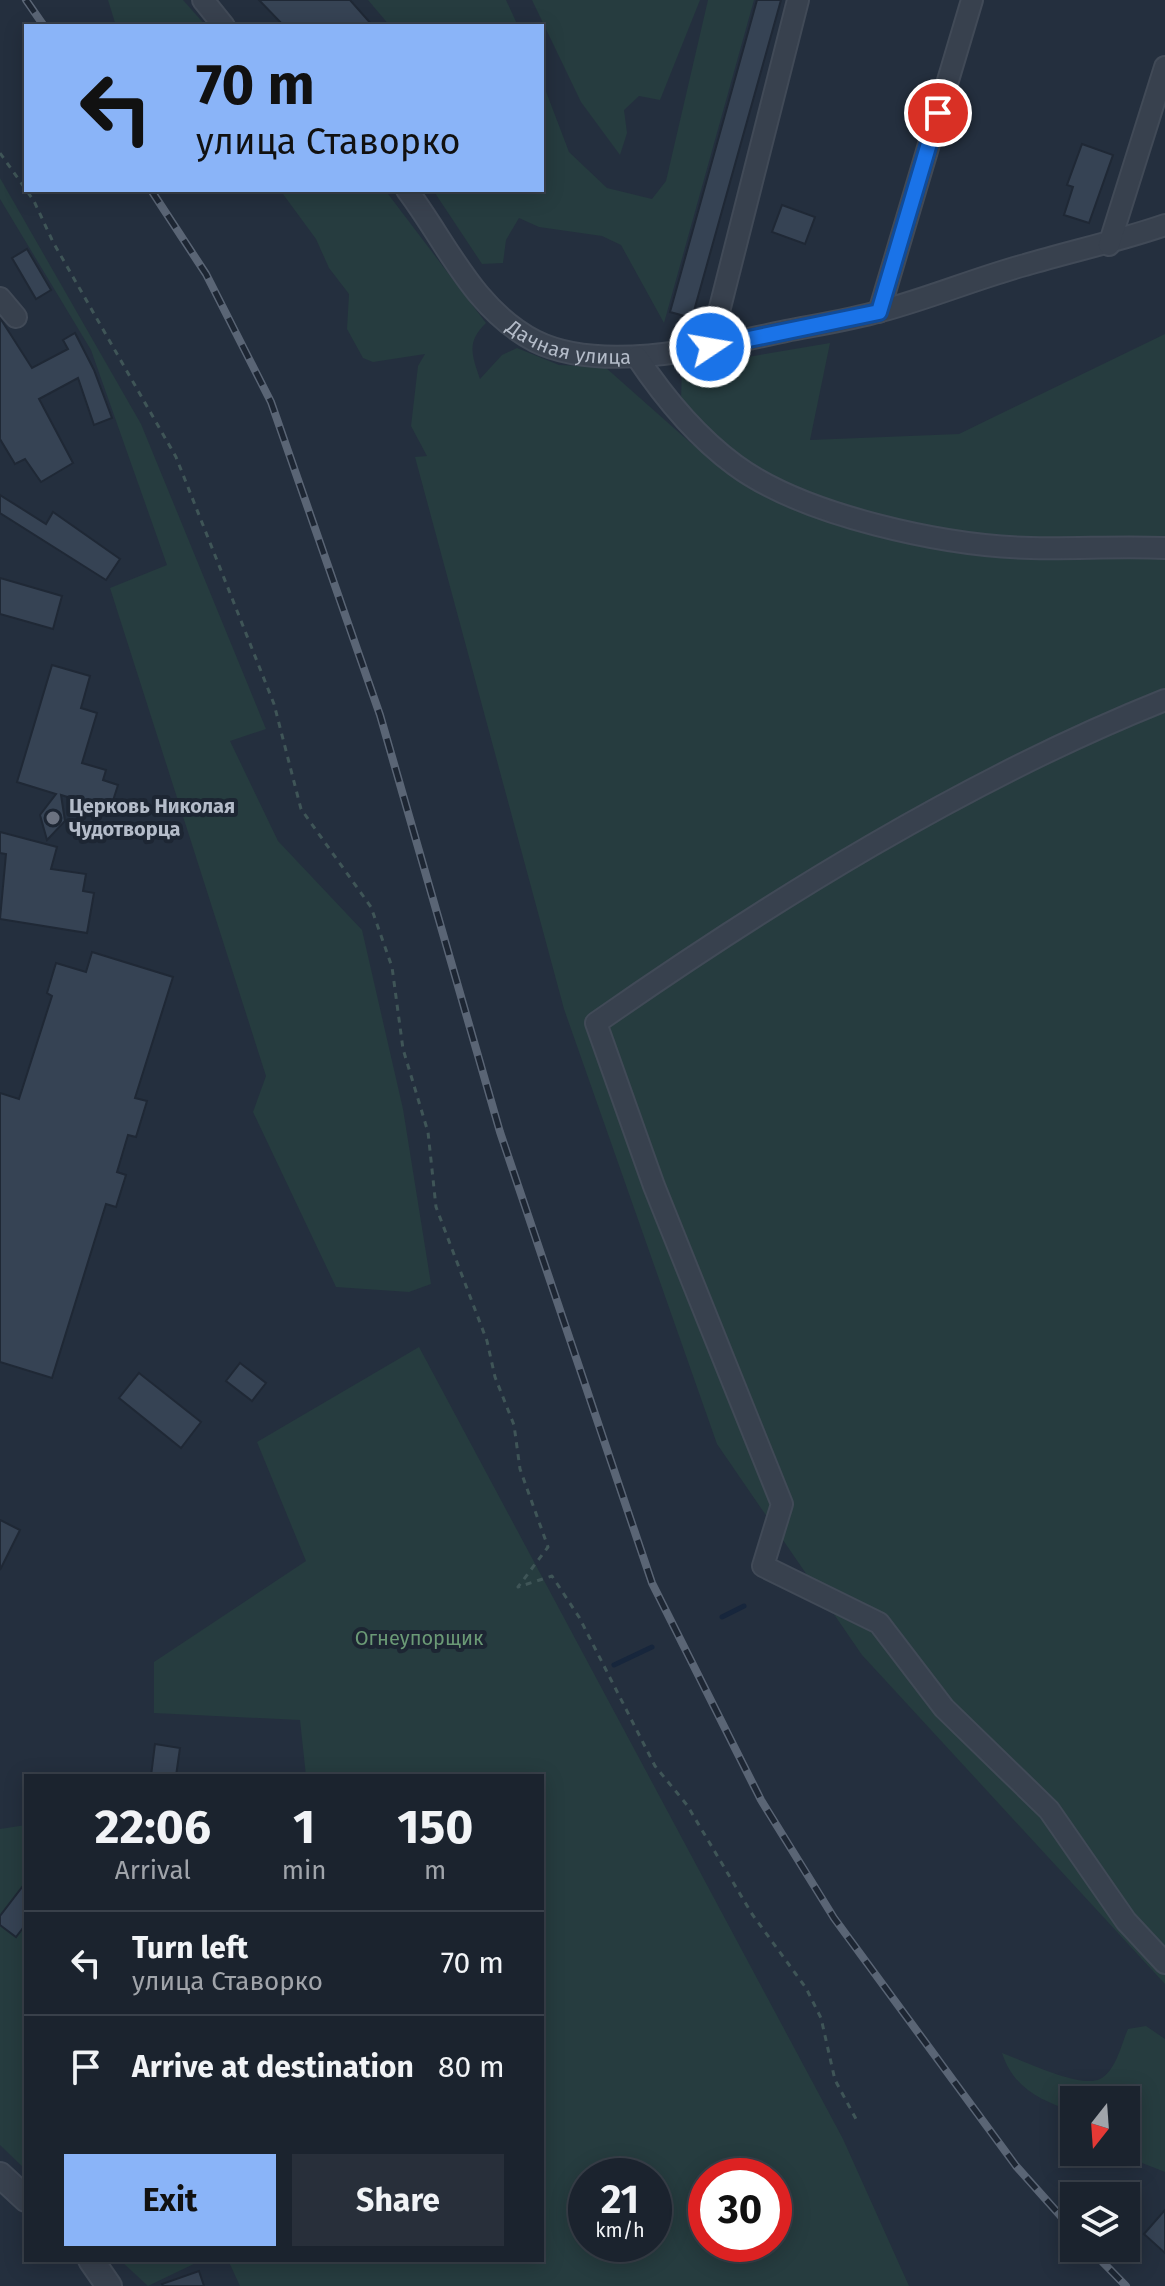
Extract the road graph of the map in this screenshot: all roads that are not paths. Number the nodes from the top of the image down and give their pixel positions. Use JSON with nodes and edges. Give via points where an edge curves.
{"nodes":[{"id":1,"x":203,"y":0,"type":"edge"},
{"id":2,"x":798,"y":0,"type":"edge"},
{"id":3,"x":972,"y":0,"type":"edge"},
{"id":4,"x":222,"y":24,"type":"edge"},
{"id":5,"x":1165,"y":67,"type":"edge"},
{"id":6,"x":408,"y":192,"type":"edge"},
{"id":7,"x":1165,"y":225,"type":"edge"},
{"id":8,"x":1109,"y":245,"type":"junction"},
{"id":9,"x":0,"y":298,"type":"edge"},
{"id":10,"x":879,"y":312,"type":"junction"},
{"id":11,"x":16,"y":317,"type":"dead end"},
{"id":12,"x":710,"y":347,"type":"junction"},
{"id":13,"x":637,"y":357,"type":"junction"},
{"id":14,"x":1165,"y":548,"type":"edge"},
{"id":15,"x":1165,"y":700,"type":"edge"},
{"id":16,"x":1165,"y":1963,"type":"edge"},
{"id":17,"x":0,"y":2175,"type":"edge"},
{"id":18,"x":24,"y":2197,"type":"edge"},
{"id":19,"x":92,"y":2262,"type":"edge"},
{"id":20,"x":109,"y":2286,"type":"edge"}],
"edges":[{"from":1,"to":4,"type":"street"},
{"from":2,"to":12,"type":"street"},
{"from":3,"to":10,"type":"street"},
{"from":5,"to":8,"type":"street"},
{"from":6,"to":13,"type":"street","name":"Дачная улица","via":[[461,275],[509,324],[537,342]]},
{"from":7,"to":8,"type":"street","name":"Дачная улица"},
{"from":8,"to":10,"type":"street","name":"Дачная улица","via":[[1026,264]]},
{"from":9,"to":11,"type":"street"},
{"from":10,"to":12,"type":"street","name":"Дачная улица"},
{"from":12,"to":13,"type":"street","name":"Дачная улица"},
{"from":13,"to":14,"type":"street","via":[[662,394],[734,465],[801,502],[905,532],[1029,548]]},
{"from":15,"to":16,"type":"street","via":[[1088,731],[933,813],[709,944],[596,1023],[654,1186],[782,1504],[763,1566],[879,1623],[944,1708],[1049,1810],[1126,1921]]},
{"from":17,"to":18,"type":"street"},
{"from":19,"to":20,"type":"street"}]}
